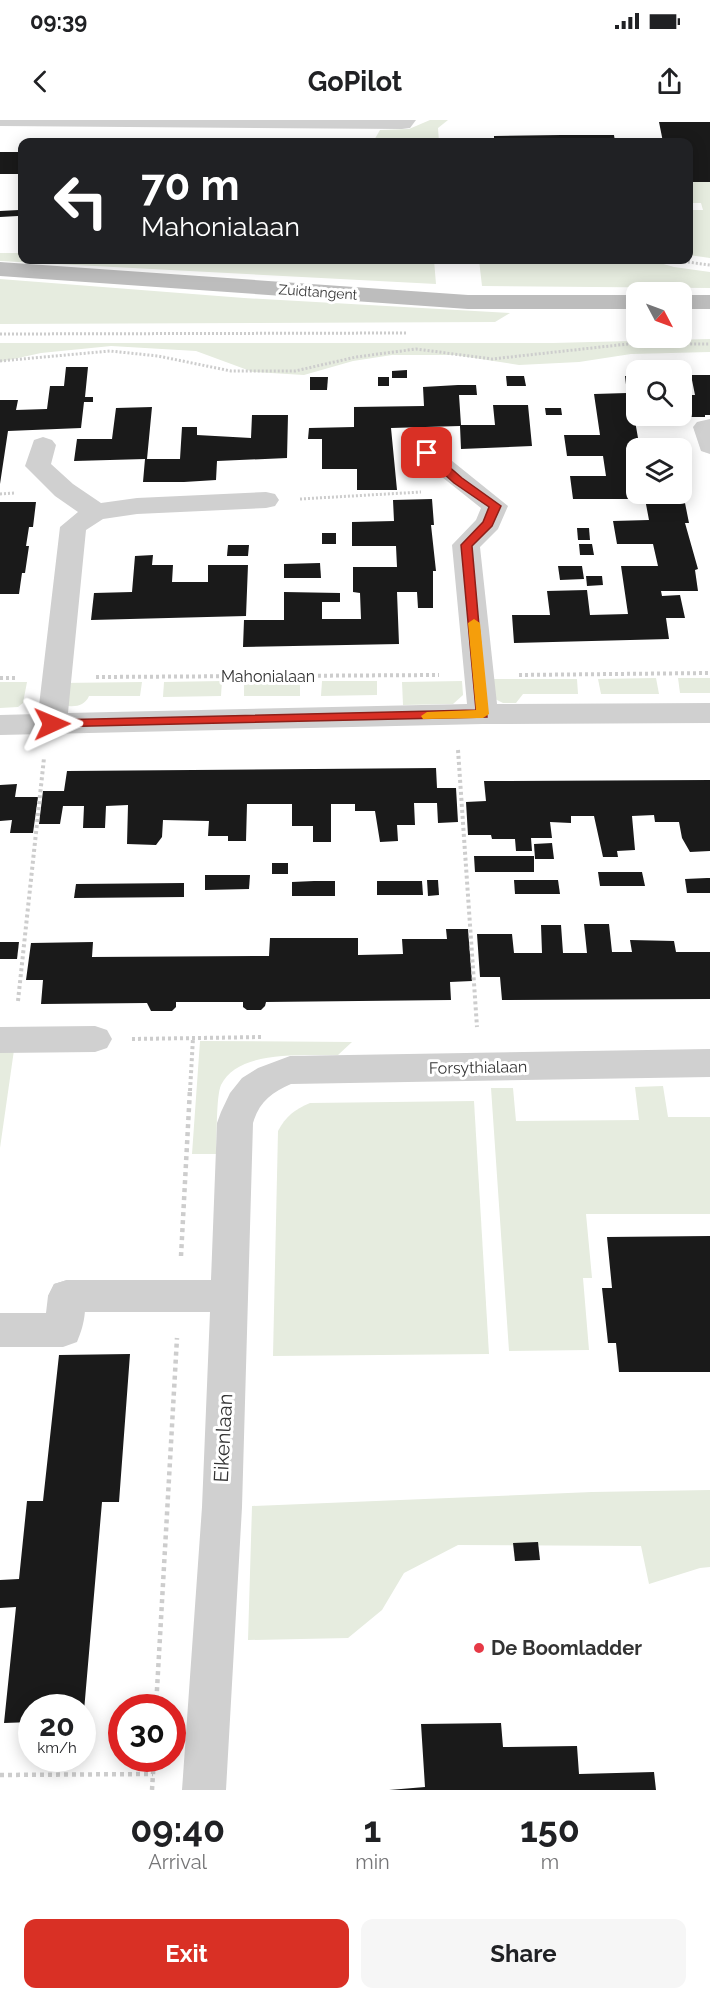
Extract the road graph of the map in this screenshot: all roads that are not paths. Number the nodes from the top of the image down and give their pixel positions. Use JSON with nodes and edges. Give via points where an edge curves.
{"nodes":[{"id":1,"x":0,"y":120,"type":"edge"},
{"id":2,"x":405,"y":120,"type":"edge"},
{"id":3,"x":0,"y":270,"type":"edge"},
{"id":4,"x":626,"y":302,"type":"edge"},
{"id":5,"x":692,"y":302,"type":"edge"},
{"id":6,"x":710,"y":302,"type":"edge"},
{"id":7,"x":710,"y":427,"type":"edge"},
{"id":8,"x":43,"y":445,"type":"dead end"},
{"id":9,"x":710,"y":446,"type":"edge"},
{"id":10,"x":427,"y":453,"type":"dead end"},
{"id":11,"x":266,"y":500,"type":"road end"},
{"id":12,"x":96,"y":512,"type":"junction"},
{"id":13,"x":710,"y":713,"type":"edge"},
{"id":14,"x":469,"y":715,"type":"junction"},
{"id":15,"x":50,"y":724,"type":"junction"},
{"id":16,"x":0,"y":725,"type":"edge"},
{"id":17,"x":95,"y":1039,"type":"dead end"},
{"id":18,"x":7,"y":1040,"type":"edge"},
{"id":19,"x":710,"y":1063,"type":"edge"},
{"id":20,"x":251,"y":1090,"type":"joint"},
{"id":21,"x":230,"y":1296,"type":"junction"},
{"id":22,"x":0,"y":1330,"type":"edge"},
{"id":23,"x":204,"y":1790,"type":"edge"}],
"edges":[{"from":1,"to":2,"type":"street"},
{"from":3,"to":4,"type":"main road","name":"Zuidtangent","via":[[468,302]]},
{"from":5,"to":6,"type":"main road"},
{"from":7,"to":9,"type":"street","via":[[706,427]]},
{"from":8,"to":12,"type":"street","via":[[38,466]]},
{"from":10,"to":14,"type":"street","via":[[495,506],[488,523],[466,545],[479,675]]},
{"from":11,"to":12,"type":"street","via":[[137,506]]},
{"from":12,"to":15,"type":"street","via":[[73,527]]},
{"from":13,"to":14,"type":"street"},
{"from":14,"to":15,"type":"street"},
{"from":15,"to":16,"type":"street"},
{"from":17,"to":18,"type":"street"},
{"from":19,"to":20,"type":"street","name":"Forsythialaan","via":[[290,1070],[269,1077]]},
{"from":20,"to":21,"type":"street","name":"Eikenlaan","via":[[240,1105],[235,1123]]},
{"from":21,"to":22,"type":"street","via":[[67,1296],[63,1330]]},
{"from":21,"to":23,"type":"street","name":"Eikenlaan","via":[[222,1507]]}]}
